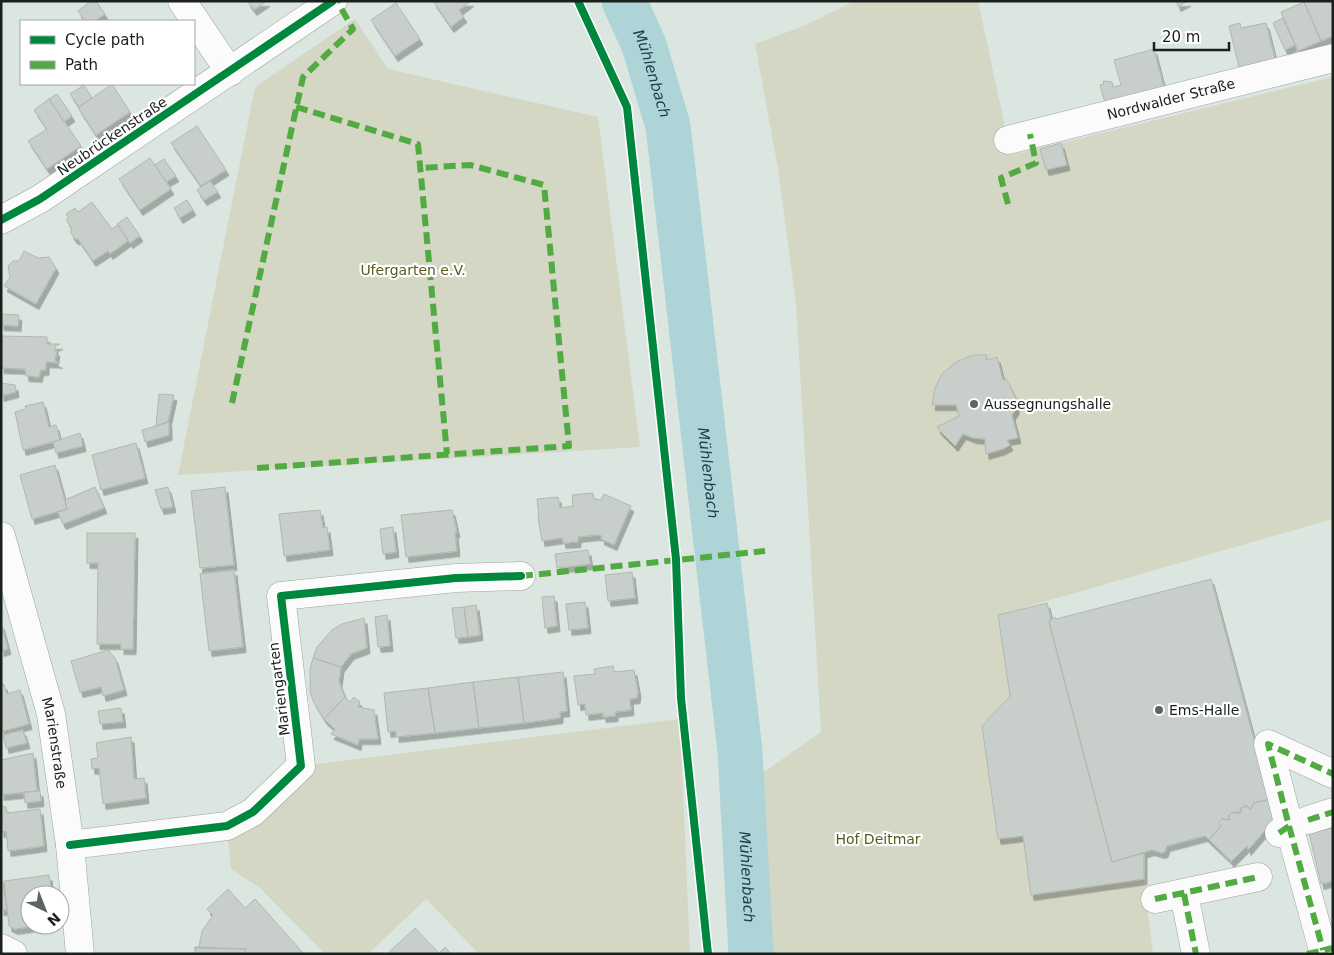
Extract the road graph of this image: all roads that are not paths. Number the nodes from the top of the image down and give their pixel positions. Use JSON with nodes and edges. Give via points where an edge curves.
{"nodes":[{"id":1,"x":182,"y":1,"type":"edge"},
{"id":2,"x":333,"y":1,"type":"edge"},
{"id":3,"x":195,"y":20,"type":"edge"},
{"id":4,"x":195,"y":20,"type":"edge"},
{"id":5,"x":1333,"y":58,"type":"edge"},
{"id":6,"x":230,"y":72,"type":"junction"},
{"id":7,"x":1008,"y":140,"type":"dead end"},
{"id":8,"x":1,"y":220,"type":"edge"},
{"id":9,"x":1,"y":536,"type":"edge"},
{"id":10,"x":521,"y":576,"type":"dead end"},
{"id":11,"x":1333,"y":774,"type":"edge"},
{"id":12,"x":1302,"y":823,"type":"edge"},
{"id":13,"x":70,"y":845,"type":"junction"},
{"id":14,"x":1258,"y":877,"type":"dead end"},
{"id":15,"x":1184,"y":894,"type":"junction"},
{"id":16,"x":1156,"y":899,"type":"dead end"},
{"id":17,"x":1,"y":948,"type":"edge"},
{"id":18,"x":1321,"y":951,"type":"edge"},
{"id":19,"x":13,"y":954,"type":"edge"},
{"id":20,"x":80,"y":954,"type":"edge"},
{"id":21,"x":1196,"y":954,"type":"edge"}],
"edges":[{"from":1,"to":4,"type":"street"},
{"from":2,"to":6,"type":"street","name":"Neubrückenstraße"},
{"from":3,"to":6,"type":"street"},
{"from":5,"to":7,"type":"street","name":"Nordwalder Straße"},
{"from":6,"to":8,"type":"street","name":"Neubrückenstraße","via":[[40,199]]},
{"from":9,"to":13,"type":"street","name":"Marienstraße","via":[[51,714]]},
{"from":10,"to":13,"type":"street","name":"Mariengarten","via":[[456,578],[281,596],[301,766],[253,812],[227,826]]},
{"from":11,"to":12,"type":"street","via":[[1268,744]]},
{"from":12,"to":18,"type":"street"},
{"from":13,"to":20,"type":"street","name":"Marienstraße"},
{"from":14,"to":15,"type":"street"},
{"from":15,"to":16,"type":"street"},
{"from":15,"to":21,"type":"street"},
{"from":17,"to":19,"type":"street"}]}
